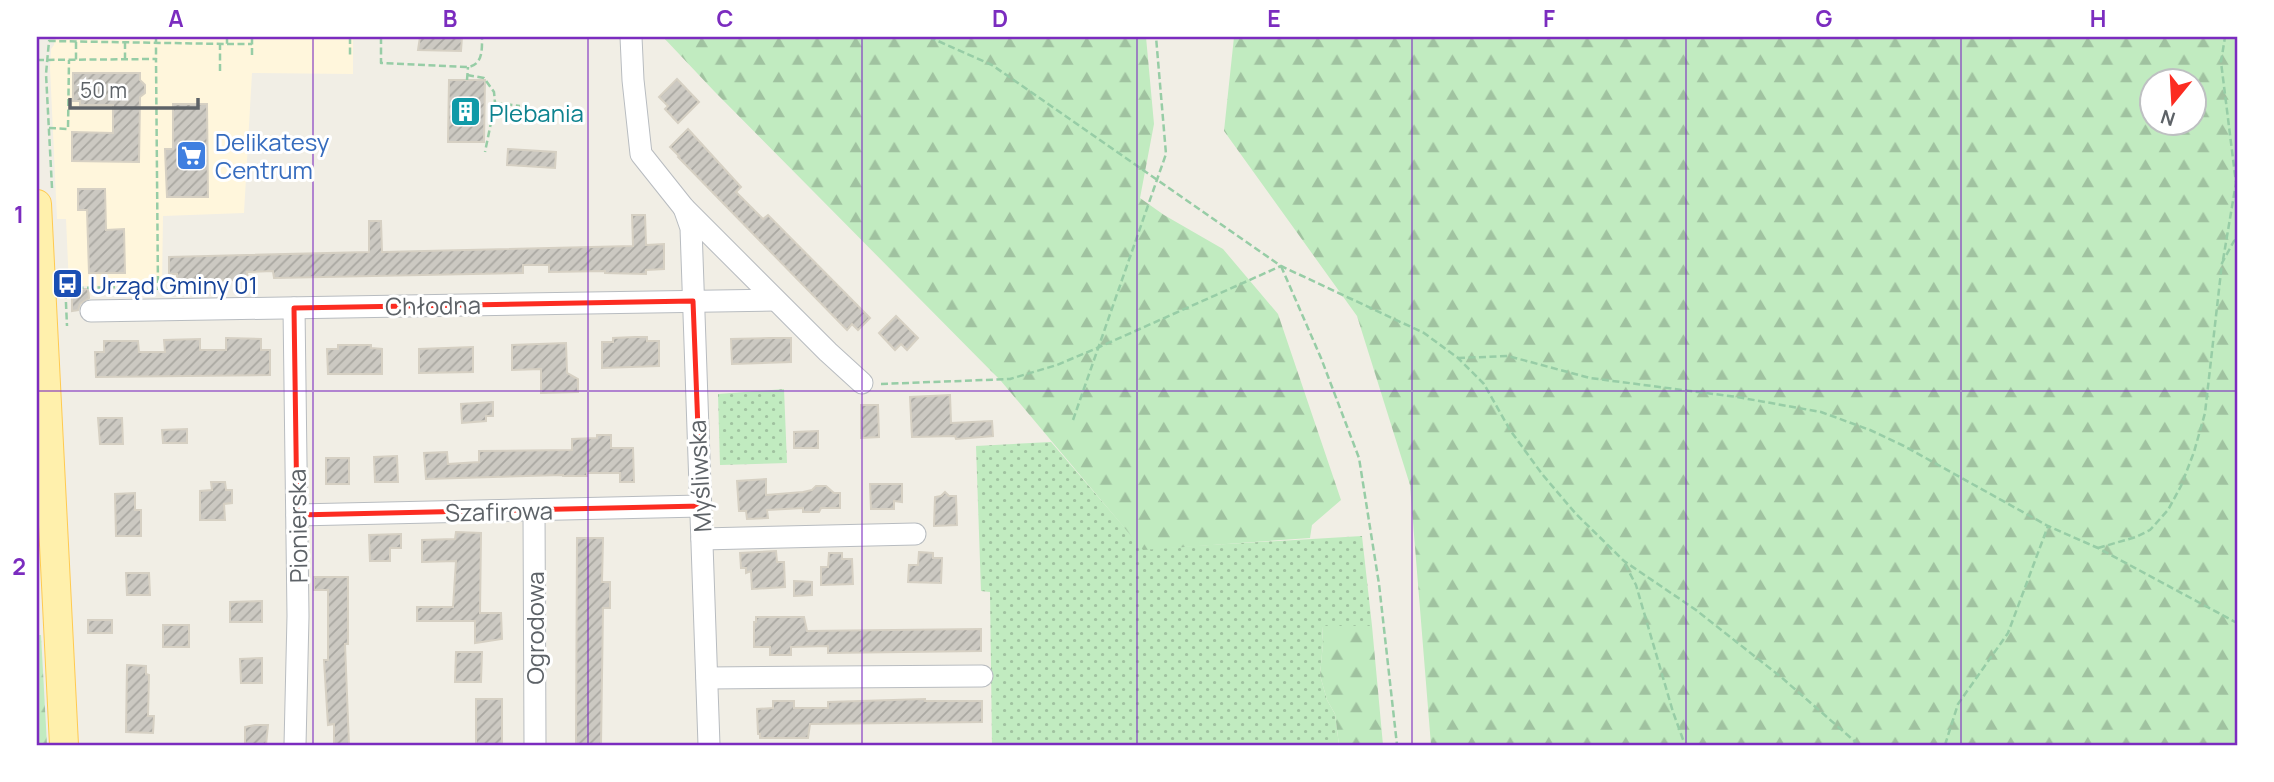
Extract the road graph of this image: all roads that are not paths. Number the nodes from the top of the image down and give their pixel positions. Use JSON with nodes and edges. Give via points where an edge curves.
{"nodes":[{"id":1,"x":631,"y":37,"type":"edge"},
{"id":2,"x":37,"y":204,"type":"edge"},
{"id":3,"x":684,"y":208,"type":"junction"},
{"id":4,"x":775,"y":300,"type":"junction"},
{"id":5,"x":693,"y":301,"type":"junction"},
{"id":6,"x":295,"y":308,"type":"junction"},
{"id":7,"x":91,"y":311,"type":"dead end"},
{"id":8,"x":862,"y":383,"type":"road end"},
{"id":9,"x":701,"y":506,"type":"junction"},
{"id":10,"x":534,"y":510,"type":"junction"},
{"id":11,"x":297,"y":515,"type":"junction"},
{"id":12,"x":915,"y":534,"type":"dead end"},
{"id":13,"x":702,"y":538,"type":"junction"},
{"id":14,"x":982,"y":676,"type":"dead end"},
{"id":15,"x":707,"y":678,"type":"junction"},
{"id":16,"x":64,"y":745,"type":"edge"},
{"id":17,"x":295,"y":745,"type":"edge"},
{"id":18,"x":535,"y":745,"type":"edge"},
{"id":19,"x":709,"y":745,"type":"edge"}],
"edges":[{"from":1,"to":3,"type":"street","name":"Myśliwska","via":[[641,154]]},
{"from":2,"to":16,"type":"main road"},
{"from":3,"to":4,"type":"street","name":"Myśliwska"},
{"from":3,"to":5,"type":"street","name":"Myśliwska","via":[[691,228]]},
{"from":4,"to":5,"type":"street","name":"Chłodna"},
{"from":4,"to":8,"type":"street","name":"Myśliwska"},
{"from":5,"to":6,"type":"street","name":"Chłodna"},
{"from":5,"to":9,"type":"street","name":"Myśliwska"},
{"from":6,"to":7,"type":"street","name":"Chłodna","via":[[158,304]]},
{"from":6,"to":11,"type":"street","name":"Pionierska"},
{"from":9,"to":10,"type":"street","name":"Szafirowa"},
{"from":9,"to":13,"type":"street","name":"Myśliwska"},
{"from":10,"to":11,"type":"street","name":"Szafirowa"},
{"from":10,"to":18,"type":"street","name":"Ogrodowa"},
{"from":11,"to":17,"type":"street","name":"Pionierska"},
{"from":12,"to":13,"type":"street"},
{"from":13,"to":15,"type":"street","name":"Myśliwska"},
{"from":14,"to":15,"type":"street"},
{"from":15,"to":19,"type":"street","name":"Myśliwska"}]}
